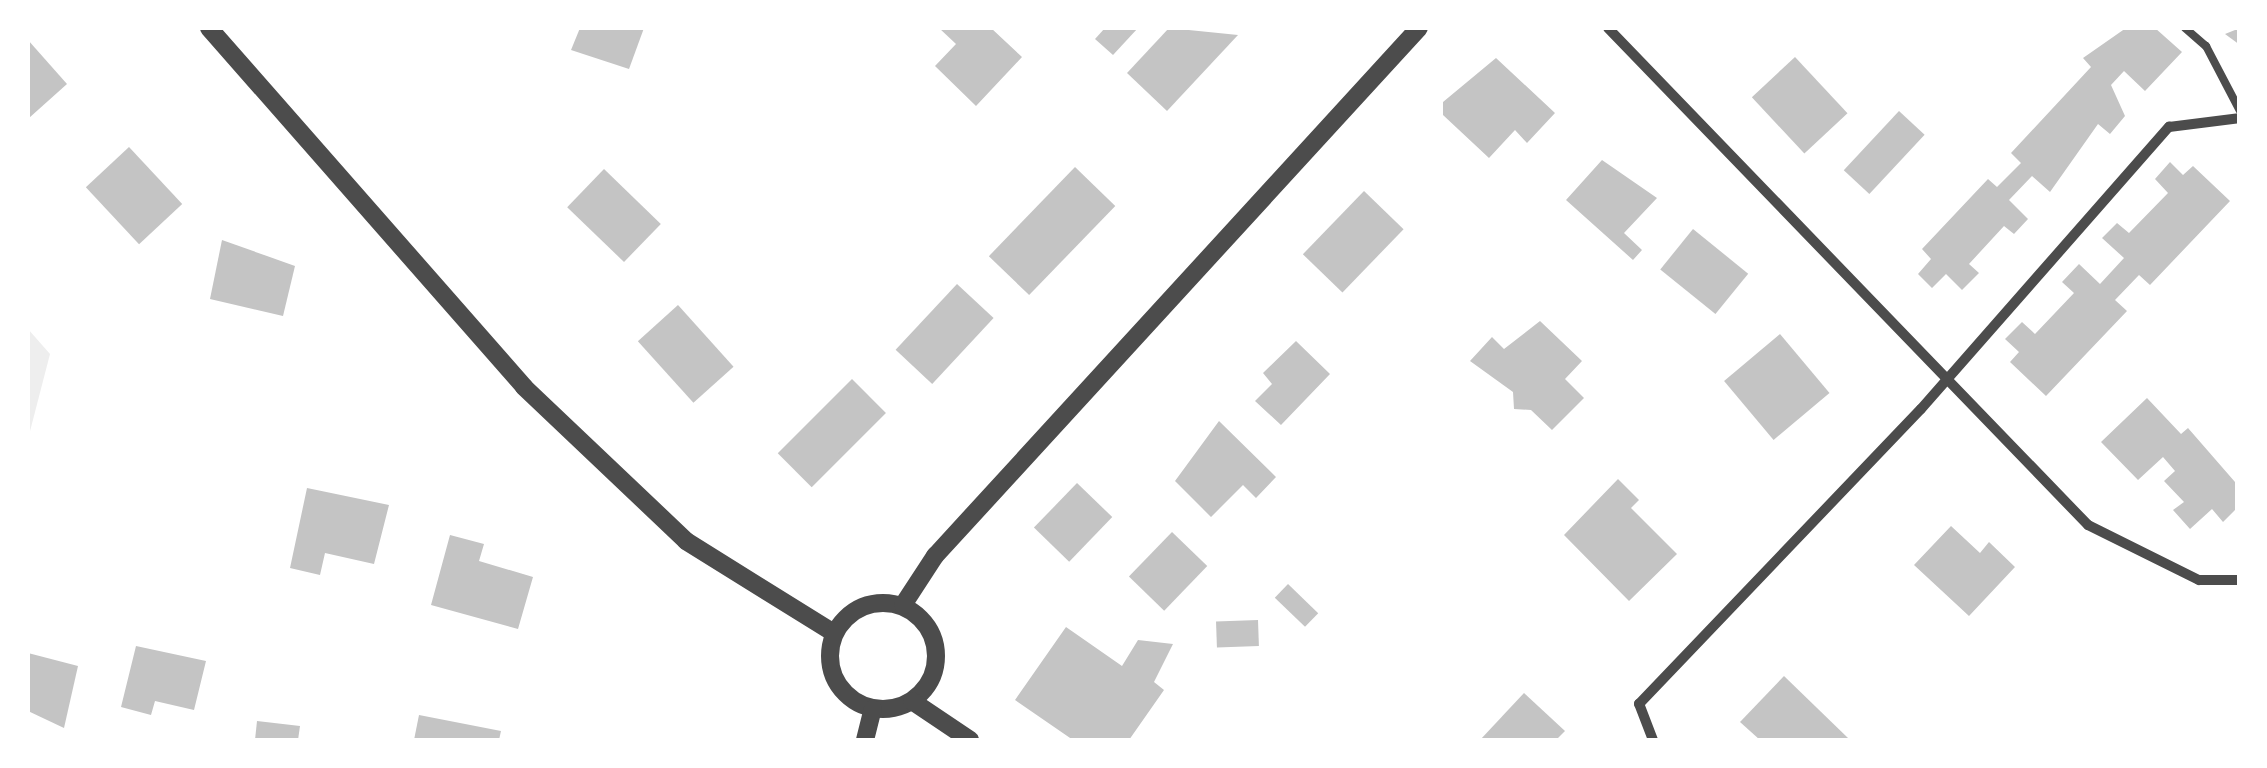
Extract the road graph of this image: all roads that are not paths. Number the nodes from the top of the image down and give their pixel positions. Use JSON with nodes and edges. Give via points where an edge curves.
{"nodes":[{"id":1,"x":210,"y":28,"type":"edge"},
{"id":2,"x":1420,"y":28,"type":"edge"},
{"id":3,"x":1608,"y":28,"type":"edge"},
{"id":4,"x":2186,"y":28,"type":"edge"},
{"id":5,"x":2240,"y":114,"type":"edge"},
{"id":6,"x":1943,"y":374,"type":"junction"},
{"id":7,"x":2240,"y":580,"type":"edge"},
{"id":8,"x":904,"y":606,"type":"junction"},
{"id":9,"x":834,"y":633,"type":"junction"},
{"id":10,"x":912,"y":701,"type":"junction"},
{"id":11,"x":873,"y":709,"type":"junction"},
{"id":12,"x":865,"y":740,"type":"edge"},
{"id":13,"x":970,"y":740,"type":"edge"},
{"id":14,"x":1653,"y":740,"type":"edge"}],
"edges":[{"from":1,"to":9,"type":"street","via":[[524,387],[686,541]]},
{"from":2,"to":8,"type":"street","via":[[935,556]]},
{"from":3,"to":6,"type":"street"},
{"from":4,"to":5,"type":"lane","via":[[2206,46]]},
{"from":5,"to":6,"type":"street","via":[[2169,127]]},
{"from":6,"to":7,"type":"street","via":[[2088,525],[2199,580]]},
{"from":6,"to":14,"type":"street","via":[[1920,409],[1639,704]]},
{"from":8,"to":9,"type":"street","via":[[863,606]]},
{"from":8,"to":10,"type":"street","via":[[936,642],[933,675]]},
{"from":9,"to":11,"type":"street","via":[[831,672]]},
{"from":10,"to":11,"type":"street"},
{"from":10,"to":13,"type":"street"},
{"from":11,"to":12,"type":"street"}]}
